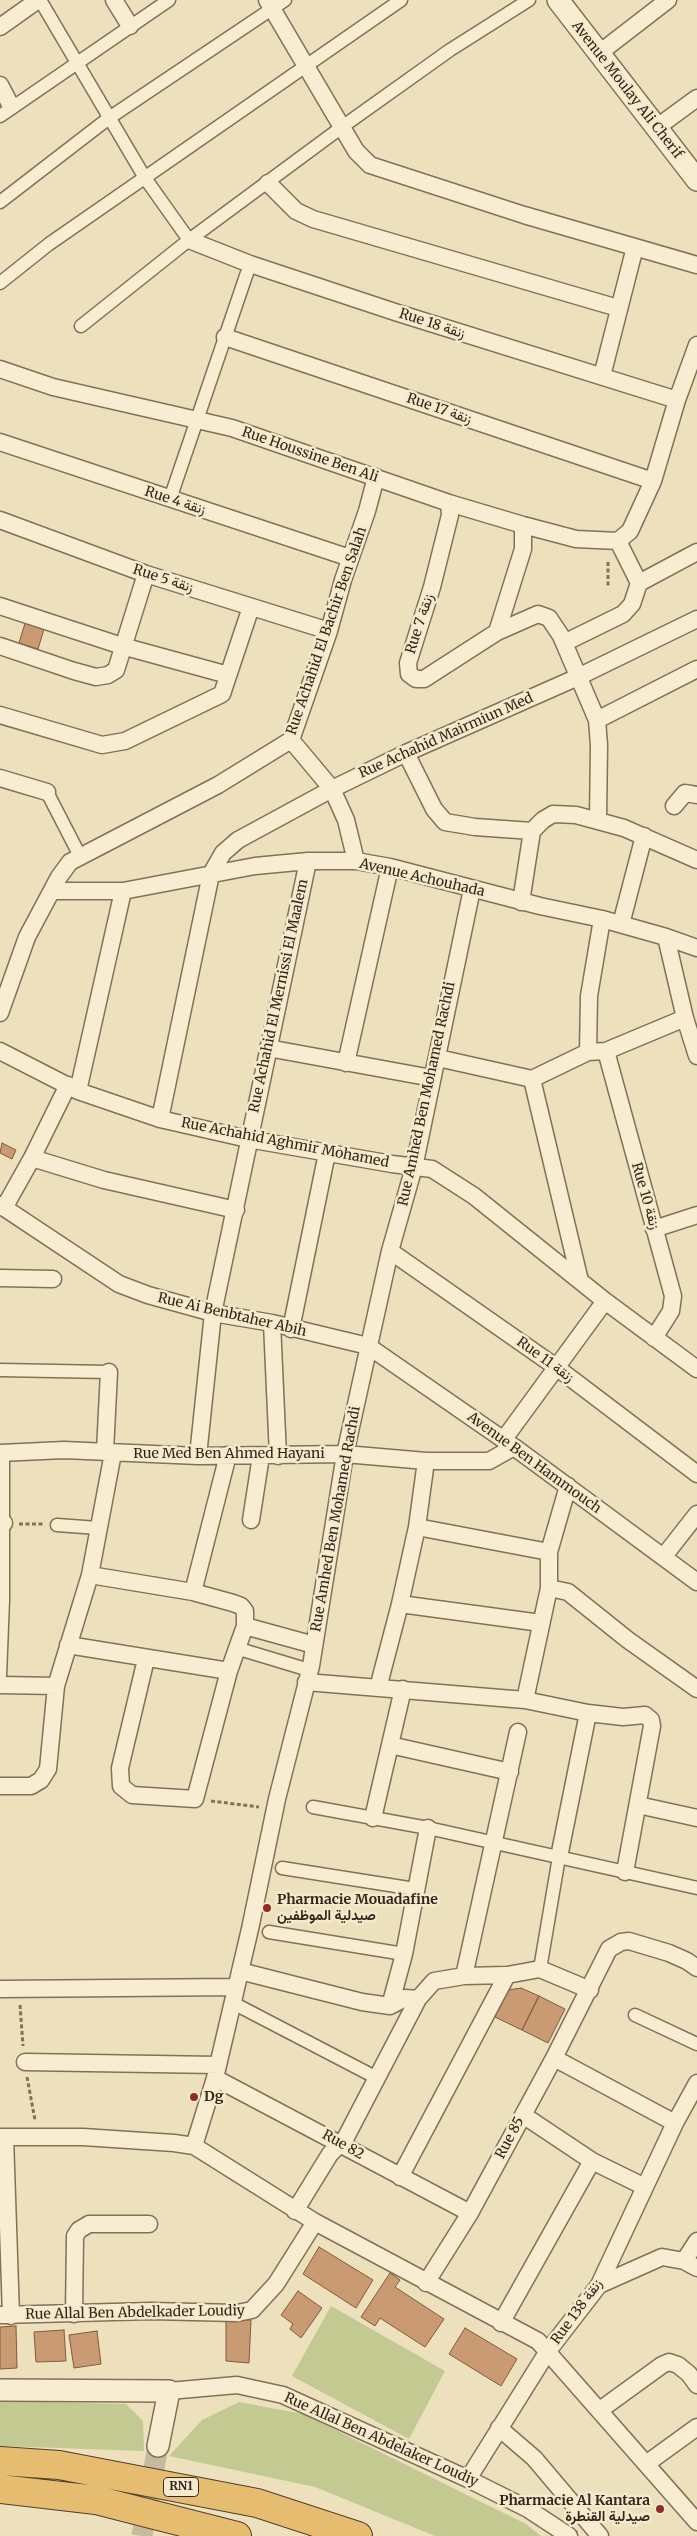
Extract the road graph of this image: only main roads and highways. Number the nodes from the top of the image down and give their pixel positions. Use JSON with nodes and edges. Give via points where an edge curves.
{"nodes":[{"id":1,"x":0,"y":2462,"type":"edge"},
{"id":2,"x":0,"y":2490,"type":"edge"},
{"id":3,"x":237,"y":2536,"type":"edge"},
{"id":4,"x":358,"y":2536,"type":"edge"}],
"edges":[{"from":1,"to":4,"type":"highway","number":"RN1","via":[[59,2465],[230,2497]]},
{"from":2,"to":3,"type":"highway","number":"RN1","via":[[96,2500]]}]}
